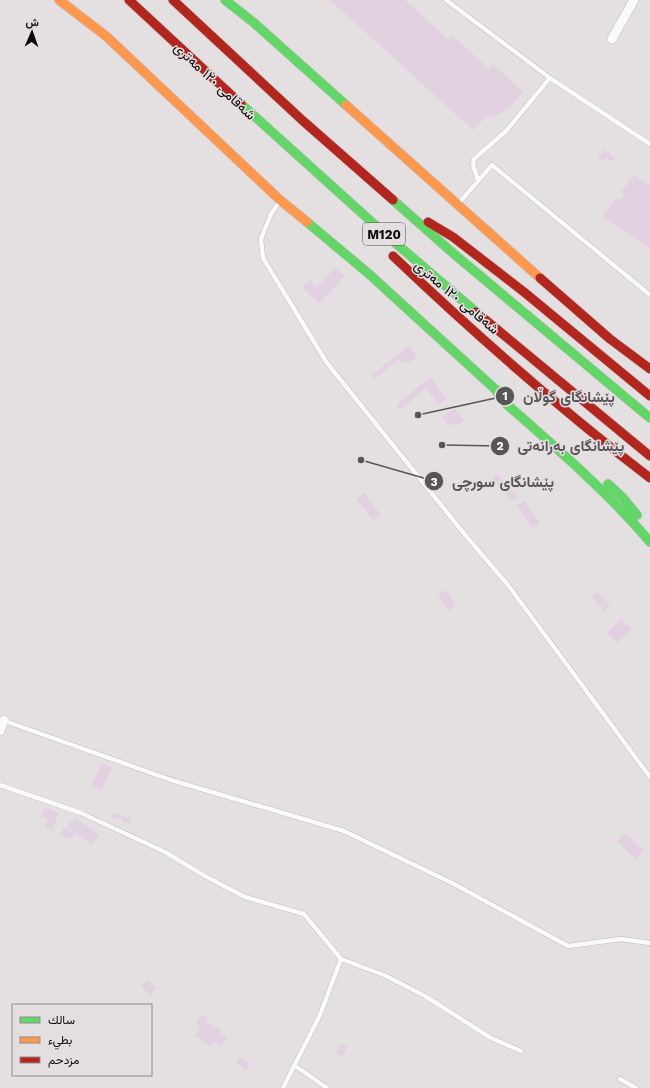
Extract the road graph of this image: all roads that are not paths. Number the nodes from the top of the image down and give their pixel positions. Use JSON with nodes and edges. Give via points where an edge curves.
{"nodes":[{"id":1,"x":59,"y":0,"type":"edge"},
{"id":2,"x":75,"y":0,"type":"edge"},
{"id":3,"x":120,"y":0,"type":"edge"},
{"id":4,"x":129,"y":0,"type":"edge"},
{"id":5,"x":173,"y":0,"type":"edge"},
{"id":6,"x":186,"y":0,"type":"edge"},
{"id":7,"x":225,"y":0,"type":"edge"},
{"id":8,"x":236,"y":0,"type":"edge"},
{"id":9,"x":446,"y":0,"type":"edge"},
{"id":10,"x":634,"y":0,"type":"edge"},
{"id":11,"x":138,"y":9,"type":"junction"},
{"id":12,"x":253,"y":22,"type":"junction"},
{"id":13,"x":106,"y":36,"type":"junction"},
{"id":14,"x":612,"y":39,"type":"dead end"},
{"id":15,"x":221,"y":45,"type":"junction"},
{"id":16,"x":550,"y":78,"type":"junction"},
{"id":17,"x":650,"y":144,"type":"edge"},
{"id":18,"x":478,"y":180,"type":"junction"},
{"id":19,"x":280,"y":200,"type":"junction"},
{"id":20,"x":458,"y":204,"type":"junction"},
{"id":21,"x":404,"y":211,"type":"junction"},
{"id":22,"x":360,"y":213,"type":"junction"},
{"id":23,"x":492,"y":235,"type":"junction"},
{"id":24,"x":650,"y":295,"type":"edge"},
{"id":25,"x":650,"y":359,"type":"edge"},
{"id":26,"x":650,"y":369,"type":"edge"},
{"id":27,"x":495,"y":389,"type":"junction"},
{"id":28,"x":650,"y":396,"type":"edge"},
{"id":29,"x":650,"y":418,"type":"edge"},
{"id":30,"x":606,"y":444,"type":"junction"},
{"id":31,"x":650,"y":456,"type":"edge"},
{"id":32,"x":650,"y":478,"type":"edge"},
{"id":33,"x":650,"y":486,"type":"edge"},
{"id":34,"x":650,"y":530,"type":"edge"},
{"id":35,"x":650,"y":542,"type":"edge"},
{"id":36,"x":2,"y":720,"type":"edge"},
{"id":37,"x":0,"y":731,"type":"edge"},
{"id":38,"x":650,"y":778,"type":"edge"},
{"id":39,"x":0,"y":786,"type":"edge"},
{"id":40,"x":650,"y":944,"type":"edge"},
{"id":41,"x":341,"y":959,"type":"junction"},
{"id":42,"x":521,"y":1051,"type":"dead end"},
{"id":43,"x":294,"y":1065,"type":"junction"},
{"id":44,"x":620,"y":1079,"type":"dead end"},
{"id":45,"x":283,"y":1088,"type":"edge"},
{"id":46,"x":327,"y":1088,"type":"edge"},
{"id":47,"x":636,"y":1088,"type":"edge"}],
"edges":[{"from":1,"to":13,"type":"main road"},
{"from":2,"to":13,"type":"main road"},
{"from":3,"to":11,"type":"main road"},
{"from":4,"to":11,"type":"main road","name":"شەقامی ١٢٠ مەتری","number":"M120"},
{"from":5,"to":15,"type":"main road","number":"M120"},
{"from":6,"to":15,"type":"main road","via":[[202,17]]},
{"from":7,"to":12,"type":"main road"},
{"from":8,"to":12,"type":"main road"},
{"from":9,"to":16,"type":"lane"},
{"from":10,"to":14,"type":"street"},
{"from":11,"to":22,"type":"main road","name":"شەقامی ١٢٠ مەتری","number":"M120"},
{"from":12,"to":20,"type":"main road"},
{"from":13,"to":19,"type":"main road"},
{"from":15,"to":21,"type":"main road","number":"M120"},
{"from":16,"to":17,"type":"lane"},
{"from":16,"to":18,"type":"lane","via":[[506,131],[474,159],[473,165]]},
{"from":18,"to":20,"type":"lane"},
{"from":18,"to":24,"type":"lane","via":[[492,165]]},
{"from":19,"to":27,"type":"main road","via":[[369,274]]},
{"from":19,"to":38,"type":"lane","via":[[270,214],[261,239],[263,258],[327,363],[508,585]]},
{"from":20,"to":23,"type":"main road"},
{"from":21,"to":28,"type":"main road","via":[[453,237]]},
{"from":21,"to":29,"type":"main road","number":"M120"},
{"from":22,"to":30,"type":"main road","via":[[395,258],[457,317]]},
{"from":22,"to":31,"type":"main road","name":"شەقامی ١٢٠ مەتری","number":"M120"},
{"from":23,"to":25,"type":"main road"},
{"from":23,"to":26,"type":"main road","via":[[610,339]]},
{"from":27,"to":34,"type":"main road","via":[[509,396],[623,498]]},
{"from":27,"to":35,"type":"main road","via":[[503,401],[596,483]]},
{"from":30,"to":32,"type":"main road"},
{"from":30,"to":33,"type":"main road"},
{"from":36,"to":37,"type":"street"},
{"from":36,"to":40,"type":"lane","via":[[171,780],[344,831],[454,884],[568,946],[621,939]]},
{"from":39,"to":41,"type":"lane","via":[[81,813],[165,852],[245,897],[304,914]]},
{"from":41,"to":42,"type":"lane","via":[[384,975],[424,996],[491,1038]]},
{"from":41,"to":43,"type":"lane","via":[[320,1015]]},
{"from":43,"to":45,"type":"lane"},
{"from":43,"to":46,"type":"lane"},
{"from":44,"to":47,"type":"lane"}]}
